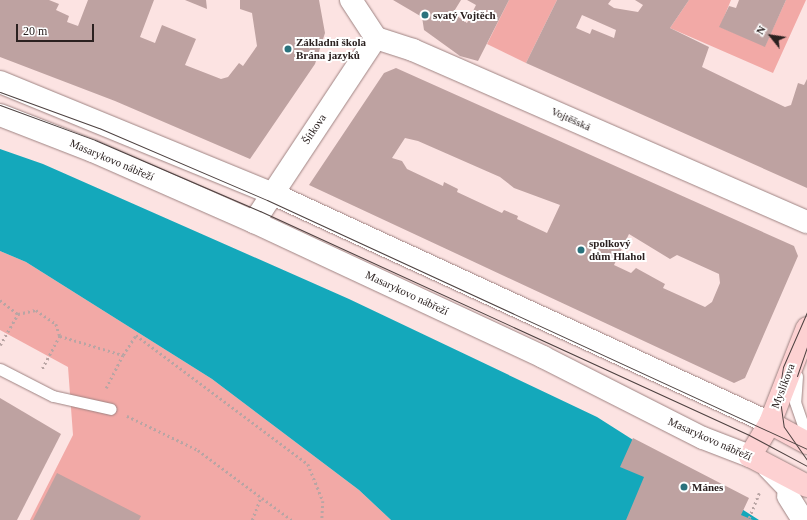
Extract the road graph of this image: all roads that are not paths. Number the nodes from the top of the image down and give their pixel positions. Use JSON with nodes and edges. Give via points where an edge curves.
{"nodes":[{"id":1,"x":351,"y":0,"type":"edge"},
{"id":2,"x":376,"y":38,"type":"junction"},
{"id":3,"x":0,"y":82,"type":"edge"},
{"id":4,"x":0,"y":116,"type":"edge"},
{"id":5,"x":271,"y":193,"type":"junction"},
{"id":6,"x":254,"y":222,"type":"junction"},
{"id":7,"x":807,"y":222,"type":"edge"},
{"id":8,"x":806,"y":329,"type":"edge"},
{"id":9,"x":0,"y":369,"type":"edge"},
{"id":10,"x":111,"y":408,"type":"road end"},
{"id":11,"x":770,"y":423,"type":"junction"},
{"id":12,"x":807,"y":436,"type":"edge"},
{"id":13,"x":807,"y":443,"type":"edge"},
{"id":14,"x":750,"y":456,"type":"junction"},
{"id":15,"x":798,"y":491,"type":"edge"},
{"id":16,"x":803,"y":520,"type":"edge"}],
"edges":[{"from":1,"to":2,"type":"street"},
{"from":2,"to":5,"type":"street","name":"Šítkova"},
{"from":2,"to":7,"type":"street","name":"Vojtěšská","via":[[412,50]]},
{"from":3,"to":5,"type":"street"},
{"from":4,"to":6,"type":"street","name":"Masarykovo nábřeží","via":[[93,151]]},
{"from":5,"to":6,"type":"street","name":"Šítkova"},
{"from":5,"to":11,"type":"street"},
{"from":6,"to":14,"type":"street","name":"Masarykovo nábřeží","via":[[543,357],[703,438]]},
{"from":8,"to":11,"type":"street","name":"Myslíkova"},
{"from":8,"to":12,"type":"lane","via":[[794,394],[799,421]]},
{"from":9,"to":10,"type":"lane","via":[[53,396]]},
{"from":11,"to":13,"type":"street"},
{"from":11,"to":14,"type":"street","name":"Myslíkova"},
{"from":14,"to":15,"type":"street","name":"Masarykovo nábřeží"},
{"from":15,"to":16,"type":"street"}]}
